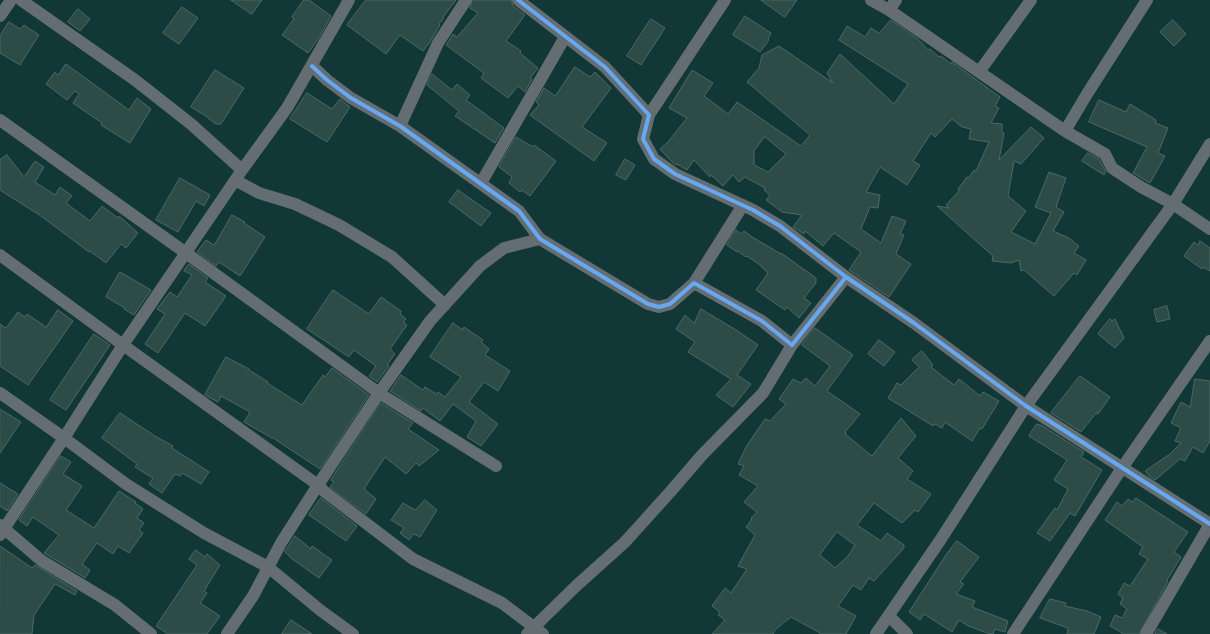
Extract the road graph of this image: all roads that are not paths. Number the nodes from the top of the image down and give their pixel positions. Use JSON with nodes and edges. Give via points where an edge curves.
{"nodes":[{"id":1,"x":11,"y":0,"type":"edge"},
{"id":2,"x":21,"y":0,"type":"edge"},
{"id":3,"x":349,"y":0,"type":"edge"},
{"id":4,"x":466,"y":0,"type":"edge"},
{"id":5,"x":518,"y":0,"type":"edge"},
{"id":6,"x":725,"y":0,"type":"edge"},
{"id":7,"x":871,"y":0,"type":"edge"},
{"id":8,"x":1031,"y":0,"type":"edge"},
{"id":9,"x":1147,"y":0,"type":"edge"},
{"id":10,"x":892,"y":5,"type":"edge"},
{"id":11,"x":0,"y":16,"type":"edge"},
{"id":12,"x":565,"y":37,"type":"junction"},
{"id":13,"x":312,"y":66,"type":"junction"},
{"id":14,"x":979,"y":72,"type":"junction"},
{"id":15,"x":649,"y":115,"type":"junction"},
{"id":16,"x":0,"y":120,"type":"edge"},
{"id":17,"x":400,"y":126,"type":"junction"},
{"id":18,"x":1065,"y":132,"type":"junction"},
{"id":19,"x":1210,"y":144,"type":"edge"},
{"id":20,"x":242,"y":170,"type":"junction"},
{"id":21,"x":235,"y":180,"type":"junction"},
{"id":22,"x":481,"y":183,"type":"junction"},
{"id":23,"x":1173,"y":204,"type":"junction"},
{"id":24,"x":743,"y":205,"type":"junction"},
{"id":25,"x":1210,"y":229,"type":"edge"},
{"id":26,"x":540,"y":239,"type":"junction"},
{"id":27,"x":186,"y":253,"type":"junction"},
{"id":28,"x":0,"y":255,"type":"edge"},
{"id":29,"x":846,"y":277,"type":"junction"},
{"id":30,"x":694,"y":283,"type":"junction"},
{"id":31,"x":445,"y":305,"type":"junction"},
{"id":32,"x":1210,"y":341,"type":"edge"},
{"id":33,"x":123,"y":345,"type":"junction"},
{"id":34,"x":792,"y":345,"type":"junction"},
{"id":35,"x":0,"y":393,"type":"edge"},
{"id":36,"x":379,"y":393,"type":"junction"},
{"id":37,"x":1026,"y":406,"type":"junction"},
{"id":38,"x":64,"y":438,"type":"junction"},
{"id":39,"x":496,"y":466,"type":"dead end"},
{"id":40,"x":1122,"y":468,"type":"junction"},
{"id":41,"x":318,"y":485,"type":"junction"},
{"id":42,"x":1210,"y":524,"type":"edge"},
{"id":43,"x":2,"y":530,"type":"edge"},
{"id":44,"x":268,"y":567,"type":"junction"},
{"id":45,"x":889,"y":616,"type":"junction"},
{"id":46,"x":535,"y":632,"type":"edge"},
{"id":47,"x":151,"y":634,"type":"edge"},
{"id":48,"x":227,"y":634,"type":"edge"},
{"id":49,"x":353,"y":634,"type":"edge"},
{"id":50,"x":876,"y":634,"type":"edge"},
{"id":51,"x":907,"y":634,"type":"edge"},
{"id":52,"x":1013,"y":634,"type":"edge"},
{"id":53,"x":1146,"y":634,"type":"edge"}],
"edges":[{"from":1,"to":11,"type":"street"},
{"from":2,"to":20,"type":"street","via":[[135,80],[191,124]]},
{"from":3,"to":13,"type":"street"},
{"from":4,"to":17,"type":"street","via":[[438,43]]},
{"from":5,"to":12,"type":"street"},
{"from":6,"to":15,"type":"street"},
{"from":7,"to":10,"type":"street"},
{"from":8,"to":14,"type":"street"},
{"from":9,"to":18,"type":"street","via":[[1086,94]]},
{"from":10,"to":14,"type":"street"},
{"from":12,"to":15,"type":"street","via":[[605,67]]},
{"from":12,"to":22,"type":"street"},
{"from":13,"to":17,"type":"street","via":[[351,98]]},
{"from":13,"to":20,"type":"street","via":[[287,108]]},
{"from":14,"to":18,"type":"street"},
{"from":15,"to":24,"type":"street","via":[[643,139],[654,159],[675,174]]},
{"from":16,"to":27,"type":"street"},
{"from":17,"to":22,"type":"street"},
{"from":18,"to":23,"type":"street","via":[[1105,154],[1112,168]]},
{"from":19,"to":23,"type":"street"},
{"from":20,"to":21,"type":"street"},
{"from":21,"to":27,"type":"street"},
{"from":21,"to":31,"type":"street","via":[[259,193],[295,204],[352,233],[392,257]]},
{"from":22,"to":26,"type":"street","via":[[519,211]]},
{"from":23,"to":25,"type":"street"},
{"from":23,"to":37,"type":"street"},
{"from":24,"to":29,"type":"street","via":[[780,226]]},
{"from":24,"to":30,"type":"street"},
{"from":26,"to":30,"type":"street","via":[[648,304],[659,307],[670,304]]},
{"from":26,"to":31,"type":"street","via":[[504,248],[480,266]]},
{"from":27,"to":33,"type":"street"},
{"from":27,"to":36,"type":"street"},
{"from":28,"to":33,"type":"street"},
{"from":29,"to":34,"type":"street"},
{"from":29,"to":37,"type":"street","via":[[914,323]]},
{"from":30,"to":34,"type":"street","via":[[762,321]]},
{"from":31,"to":36,"type":"street","via":[[430,321]]},
{"from":32,"to":40,"type":"street"},
{"from":33,"to":38,"type":"street"},
{"from":33,"to":41,"type":"street"},
{"from":34,"to":46,"type":"street","via":[[763,393],[702,455],[625,542]]},
{"from":35,"to":38,"type":"street"},
{"from":36,"to":39,"type":"street"},
{"from":36,"to":41,"type":"street"},
{"from":37,"to":40,"type":"street"},
{"from":37,"to":45,"type":"street"},
{"from":38,"to":43,"type":"street"},
{"from":38,"to":44,"type":"street","via":[[126,484],[204,533]]},
{"from":40,"to":42,"type":"street"},
{"from":40,"to":52,"type":"street"},
{"from":41,"to":44,"type":"street"},
{"from":41,"to":46,"type":"street","via":[[414,559],[502,603]]},
{"from":42,"to":53,"type":"street"},
{"from":43,"to":47,"type":"street","via":[[42,561],[114,605]]},
{"from":44,"to":48,"type":"street","via":[[253,596]]},
{"from":44,"to":49,"type":"street"},
{"from":45,"to":50,"type":"street"},
{"from":45,"to":51,"type":"street"}]}
